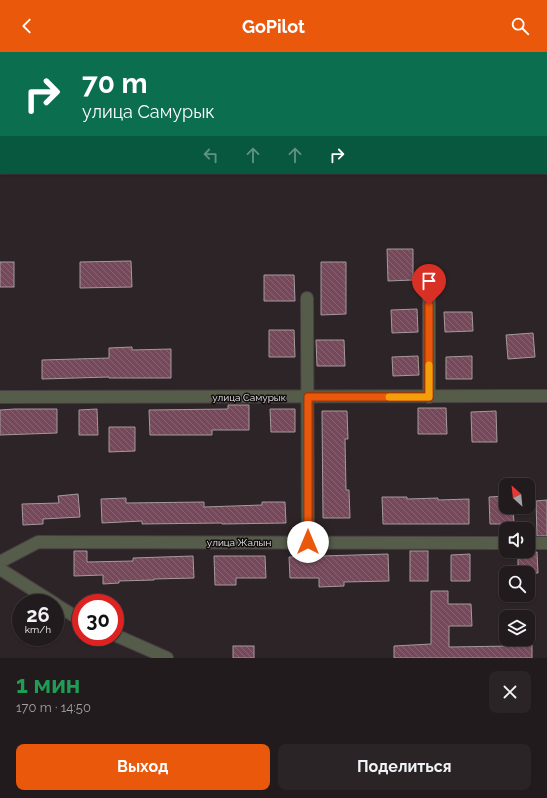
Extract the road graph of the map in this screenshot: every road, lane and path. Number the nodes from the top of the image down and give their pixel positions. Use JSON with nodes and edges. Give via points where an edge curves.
{"nodes":[{"id":1,"x":429,"y":275,"type":"dead end"},
{"id":2,"x":307,"y":298,"type":"dead end"},
{"id":3,"x":547,"y":396,"type":"edge"},
{"id":4,"x":0,"y":397,"type":"edge"},
{"id":5,"x":308,"y":397,"type":"junction"},
{"id":6,"x":429,"y":397,"type":"junction"},
{"id":7,"x":308,"y":542,"type":"junction"},
{"id":8,"x":499,"y":542,"type":"edge"},
{"id":9,"x":535,"y":542,"type":"edge"},
{"id":10,"x":547,"y":543,"type":"edge"},
{"id":11,"x":0,"y":562,"type":"edge"},
{"id":12,"x":0,"y":569,"type":"edge"},
{"id":13,"x":40,"y":594,"type":"edge"},
{"id":14,"x":124,"y":639,"type":"edge"},
{"id":15,"x":167,"y":658,"type":"edge"}],
"edges":[{"from":1,"to":6,"type":"street"},
{"from":2,"to":5,"type":"street"},
{"from":3,"to":6,"type":"street","name":"улица Самурык"},
{"from":4,"to":5,"type":"street","name":"улица Самурык"},
{"from":5,"to":6,"type":"street","name":"улица Самурык"},
{"from":5,"to":7,"type":"street"},
{"from":7,"to":8,"type":"street","name":"улица Жалын"},
{"from":7,"to":11,"type":"street","name":"улица Жалын","via":[[38,542]]},
{"from":9,"to":10,"type":"street"},
{"from":12,"to":13,"type":"street"},
{"from":14,"to":15,"type":"street"}]}
